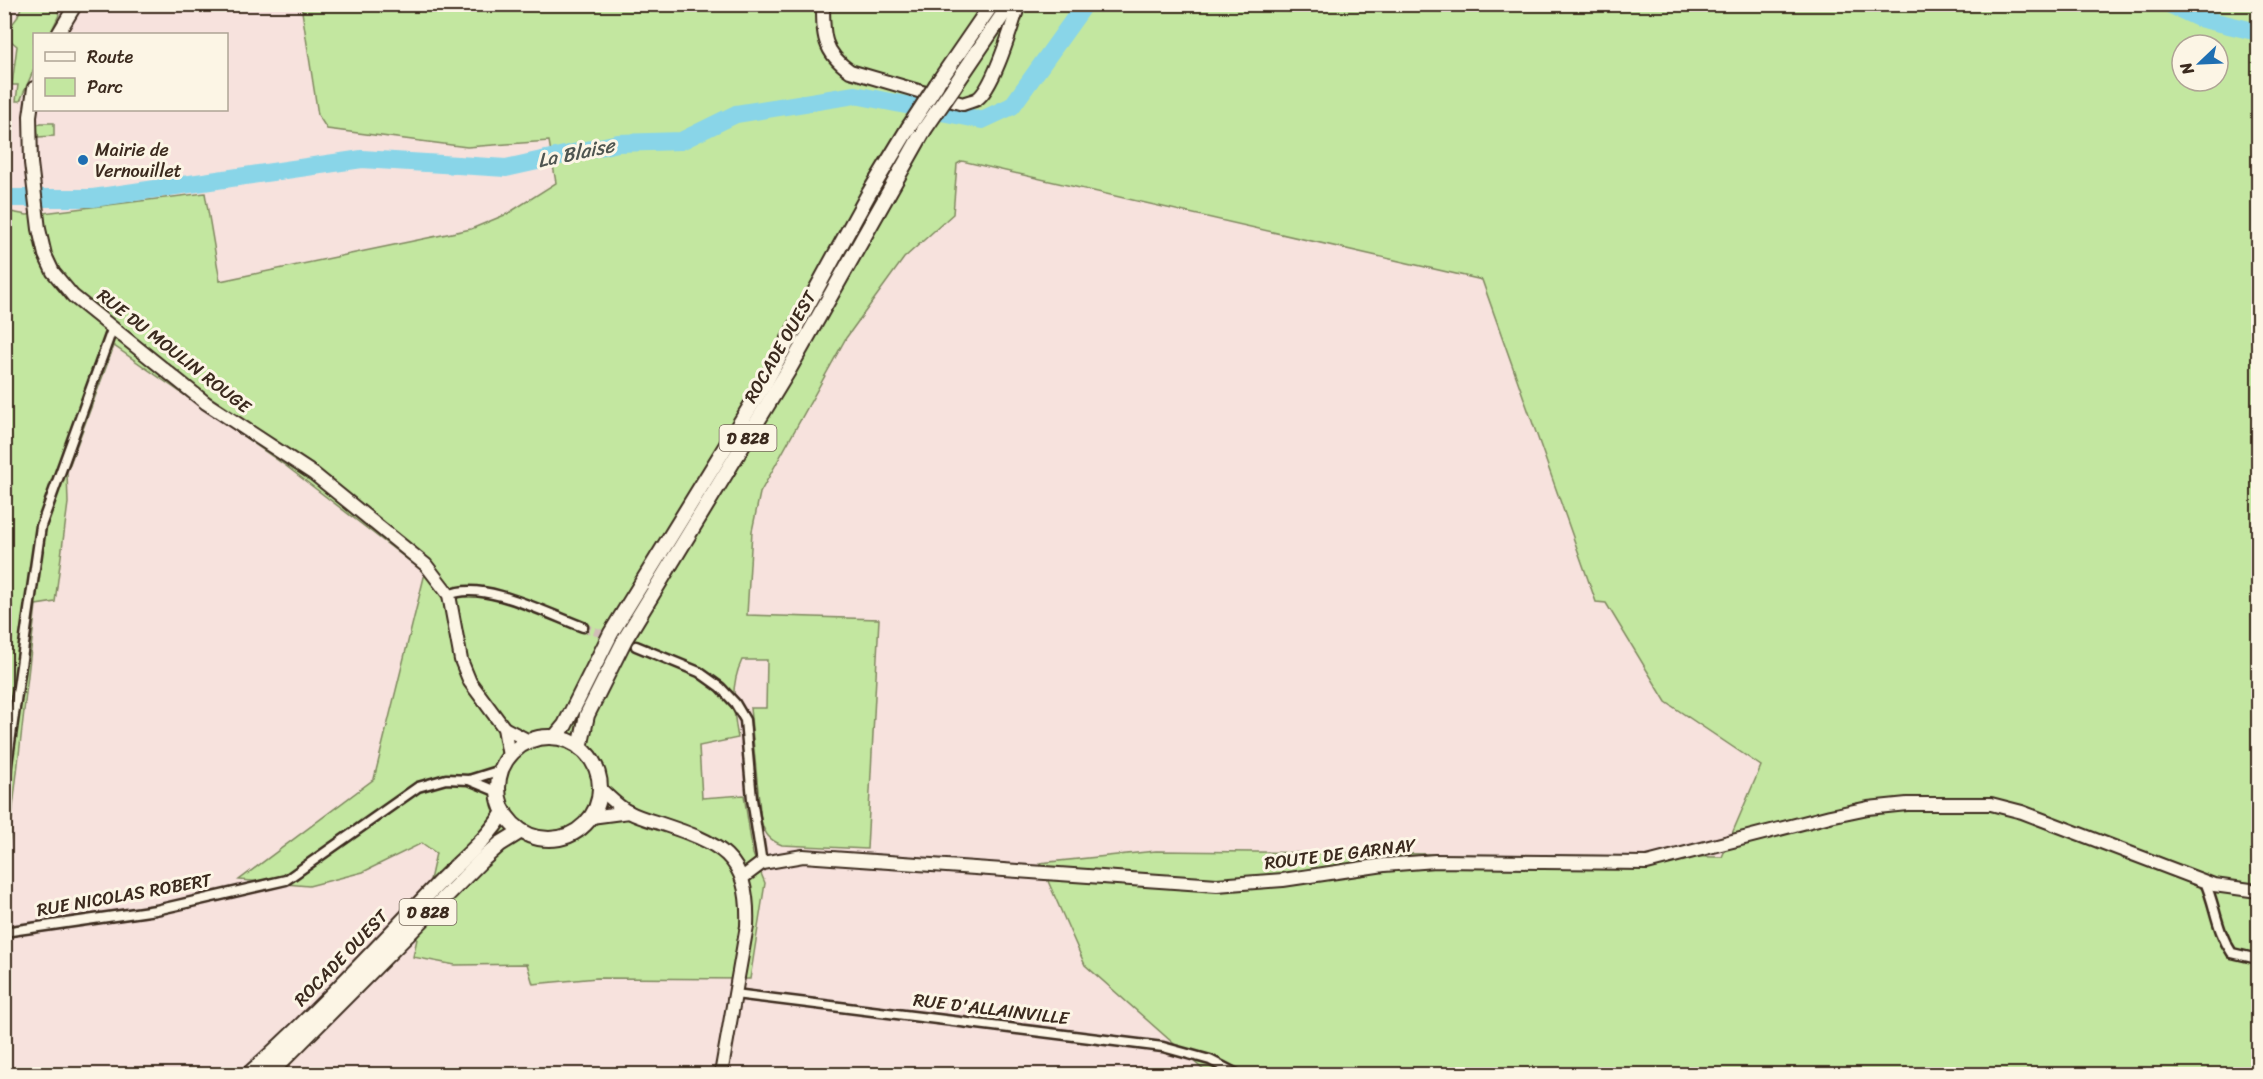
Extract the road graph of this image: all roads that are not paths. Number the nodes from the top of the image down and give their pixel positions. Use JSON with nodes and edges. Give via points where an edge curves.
{"nodes":[{"id":1,"x":76,"y":4,"type":"edge"},
{"id":2,"x":823,"y":4,"type":"edge"},
{"id":3,"x":992,"y":4,"type":"edge"},
{"id":4,"x":1010,"y":4,"type":"edge"},
{"id":5,"x":1019,"y":4,"type":"edge"},
{"id":6,"x":59,"y":33,"type":"edge"},
{"id":7,"x":33,"y":96,"type":"edge"},
{"id":8,"x":113,"y":327,"type":"junction"},
{"id":9,"x":449,"y":595,"type":"junction"},
{"id":10,"x":583,"y":627,"type":"tunnel mouth"},
{"id":11,"x":636,"y":646,"type":"tunnel mouth"},
{"id":12,"x":504,"y":728,"type":"junction"},
{"id":13,"x":555,"y":737,"type":"junction"},
{"id":14,"x":529,"y":741,"type":"junction"},
{"id":15,"x":580,"y":748,"type":"junction"},
{"id":16,"x":509,"y":756,"type":"junction"},
{"id":17,"x":501,"y":770,"type":"junction"},
{"id":18,"x":469,"y":780,"type":"junction"},
{"id":19,"x":4,"y":784,"type":"edge"},
{"id":20,"x":600,"y":789,"type":"junction"},
{"id":21,"x":498,"y":792,"type":"junction"},
{"id":22,"x":504,"y":812,"type":"junction"},
{"id":23,"x":629,"y":812,"type":"junction"},
{"id":24,"x":591,"y":817,"type":"junction"},
{"id":25,"x":521,"y":831,"type":"junction"},
{"id":26,"x":762,"y":863,"type":"junction"},
{"id":27,"x":742,"y":878,"type":"junction"},
{"id":28,"x":2205,"y":882,"type":"junction"},
{"id":29,"x":2259,"y":891,"type":"edge"},
{"id":30,"x":4,"y":932,"type":"edge"},
{"id":31,"x":2259,"y":959,"type":"edge"},
{"id":32,"x":735,"y":994,"type":"junction"},
{"id":33,"x":249,"y":1074,"type":"edge"},
{"id":34,"x":268,"y":1074,"type":"edge"},
{"id":35,"x":721,"y":1074,"type":"edge"},
{"id":36,"x":1237,"y":1074,"type":"edge"}],
"edges":[{"from":1,"to":6,"type":"street"},
{"from":2,"to":5,"type":"street","via":[[823,30],[828,50],[837,62],[850,71],[963,104],[984,92]]},
{"from":3,"to":13,"type":"main road","name":"ROCADE OUEST","number":"D 828","bridge":true,"via":[[868,195],[765,381],[611,633],[565,725]]},
{"from":4,"to":15,"type":"main road","name":"ROCADE OUEST","number":"D 828","bridge":true,"via":[[924,130],[788,371],[625,639],[587,715]]},
{"from":7,"to":8,"type":"street","name":"RUE DU MOULIN ROUGE","via":[[29,126],[45,255],[73,296]]},
{"from":8,"to":9,"type":"street","name":"RUE DU MOULIN ROUGE","via":[[206,403],[335,491],[426,565]]},
{"from":8,"to":19,"type":"street","via":[[41,526]]},
{"from":9,"to":10,"type":"street","via":[[462,590],[482,591]]},
{"from":9,"to":12,"type":"street","name":"RUE DU MOULIN ROUGE","via":[[465,671]]},
{"from":11,"to":26,"type":"street","via":[[699,672],[720,687],[745,720]]},
{"from":12,"to":14,"type":"street","name":"RUE DU MOULIN ROUGE"},
{"from":12,"to":16,"type":"street","name":"RUE DU MOULIN ROUGE"},
{"from":13,"to":14,"type":"main road"},
{"from":13,"to":15,"type":"main road"},
{"from":14,"to":16,"type":"main road"},
{"from":15,"to":20,"type":"main road","via":[[595,766]]},
{"from":16,"to":17,"type":"main road"},
{"from":17,"to":18,"type":"street","name":"RUE NICOLAS ROBERT"},
{"from":17,"to":21,"type":"main road"},
{"from":18,"to":21,"type":"street","name":"RUE NICOLAS ROBERT"},
{"from":18,"to":30,"type":"street","name":"RUE NICOLAS ROBERT","via":[[446,779],[418,787],[286,880],[156,910]]},
{"from":20,"to":23,"type":"street"},
{"from":20,"to":24,"type":"main road"},
{"from":21,"to":22,"type":"main road"},
{"from":22,"to":25,"type":"main road"},
{"from":22,"to":33,"type":"main road","name":"ROCADE OUEST","number":"D 828","via":[[494,830]]},
{"from":23,"to":24,"type":"street"},
{"from":23,"to":27,"type":"street","via":[[708,840],[730,859]]},
{"from":24,"to":25,"type":"main road","via":[[574,832],[553,839]]},
{"from":25,"to":34,"type":"main road","name":"ROCADE OUEST","number":"D 828","via":[[500,844],[465,876]]},
{"from":26,"to":27,"type":"street","name":"ROUTE DE GARNAY"},
{"from":26,"to":28,"type":"street","name":"ROUTE DE GARNAY","via":[[802,856],[1217,885],[1435,861],[1647,863],[1868,808],[1942,802],[1991,804],[2022,812]]},
{"from":27,"to":32,"type":"street","via":[[748,903],[747,926]]},
{"from":28,"to":29,"type":"street","name":"ROUTE DE GARNAY"},
{"from":28,"to":31,"type":"street","via":[[2220,935],[2232,953]]},
{"from":32,"to":35,"type":"street"},
{"from":32,"to":36,"type":"street","name":"RUE D'ALLAINVILLE","via":[[1163,1047],[1210,1060]]}]}
